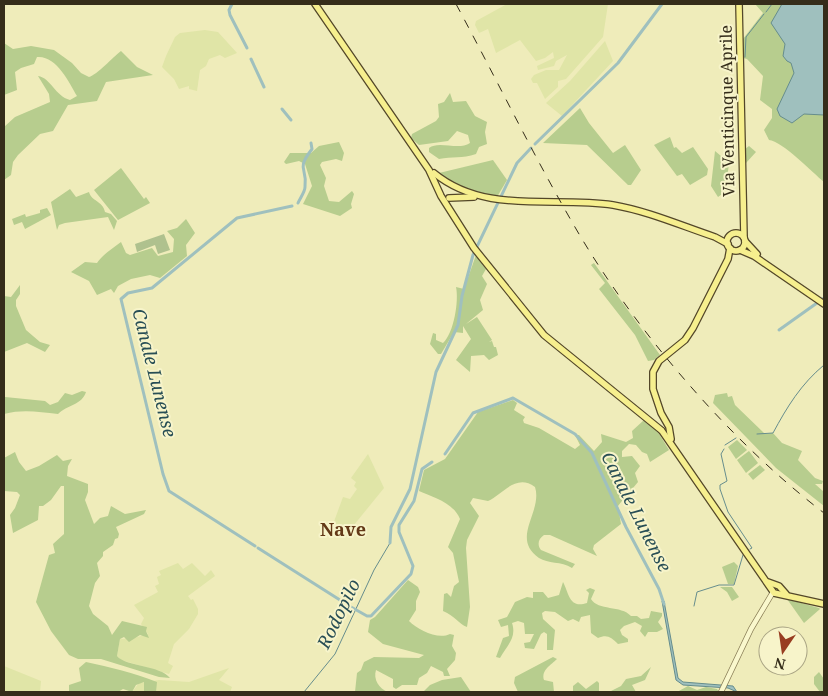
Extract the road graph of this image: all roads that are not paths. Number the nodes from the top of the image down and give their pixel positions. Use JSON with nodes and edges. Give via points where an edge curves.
{"nodes":[{"id":1,"x":315,"y":4,"type":"edge"},
{"id":2,"x":739,"y":4,"type":"edge"},
{"id":3,"x":430,"y":170,"type":"junction"},
{"id":4,"x":449,"y":184,"type":"junction"},
{"id":5,"x":441,"y":196,"type":"junction"},
{"id":6,"x":449,"y":198,"type":"junction"},
{"id":7,"x":484,"y":198,"type":"junction"},
{"id":8,"x":448,"y":207,"type":"junction"},
{"id":9,"x":742,"y":218,"type":"junction"},
{"id":10,"x":733,"y":234,"type":"junction"},
{"id":11,"x":715,"y":237,"type":"junction"},
{"id":12,"x":744,"y":239,"type":"junction"},
{"id":13,"x":733,"y":248,"type":"junction"},
{"id":14,"x":816,"y":297,"type":"junction"},
{"id":15,"x":824,"y":302,"type":"edge"},
{"id":16,"x":663,"y":425,"type":"junction"},
{"id":17,"x":776,"y":590,"type":"junction"},
{"id":18,"x":824,"y":604,"type":"edge"},
{"id":19,"x":724,"y":688,"type":"edge"}],
"edges":[{"from":1,"to":3,"type":"main road"},
{"from":2,"to":9,"type":"main road","name":"Via Venticinque Aprile"},
{"from":3,"to":4,"type":"main road"},
{"from":3,"to":5,"type":"main road"},
{"from":4,"to":5,"type":"main road"},
{"from":4,"to":6,"type":"main road"},
{"from":4,"to":7,"type":"main road"},
{"from":5,"to":8,"type":"main road"},
{"from":6,"to":7,"type":"main road"},
{"from":6,"to":8,"type":"main road"},
{"from":7,"to":11,"type":"main road","via":[[613,205]]},
{"from":8,"to":16,"type":"main road","via":[[475,250],[544,335],[653,422]]},
{"from":9,"to":10,"type":"main road","name":"Via Venticinque Aprile"},
{"from":9,"to":12,"type":"main road","name":"Via Venticinque Aprile"},
{"from":10,"to":11,"type":"main road"},
{"from":10,"to":12,"type":"main road"},
{"from":10,"to":13,"type":"main road","name":"Via Venticinque Aprile"},
{"from":11,"to":13,"type":"main road"},
{"from":12,"to":13,"type":"main road"},
{"from":12,"to":14,"type":"main road","via":[[756,253]]},
{"from":13,"to":14,"type":"main road","via":[[754,256]]},
{"from":13,"to":16,"type":"main road","name":"Via Venticinque Aprile","via":[[693,328],[655,366],[652,383]]},
{"from":14,"to":15,"type":"main road"},
{"from":16,"to":17,"type":"main road","name":"Via Venticinque Aprile","via":[[672,445],[766,581]]},
{"from":17,"to":18,"type":"main road"},
{"from":17,"to":19,"type":"street","via":[[751,629]]}]}
